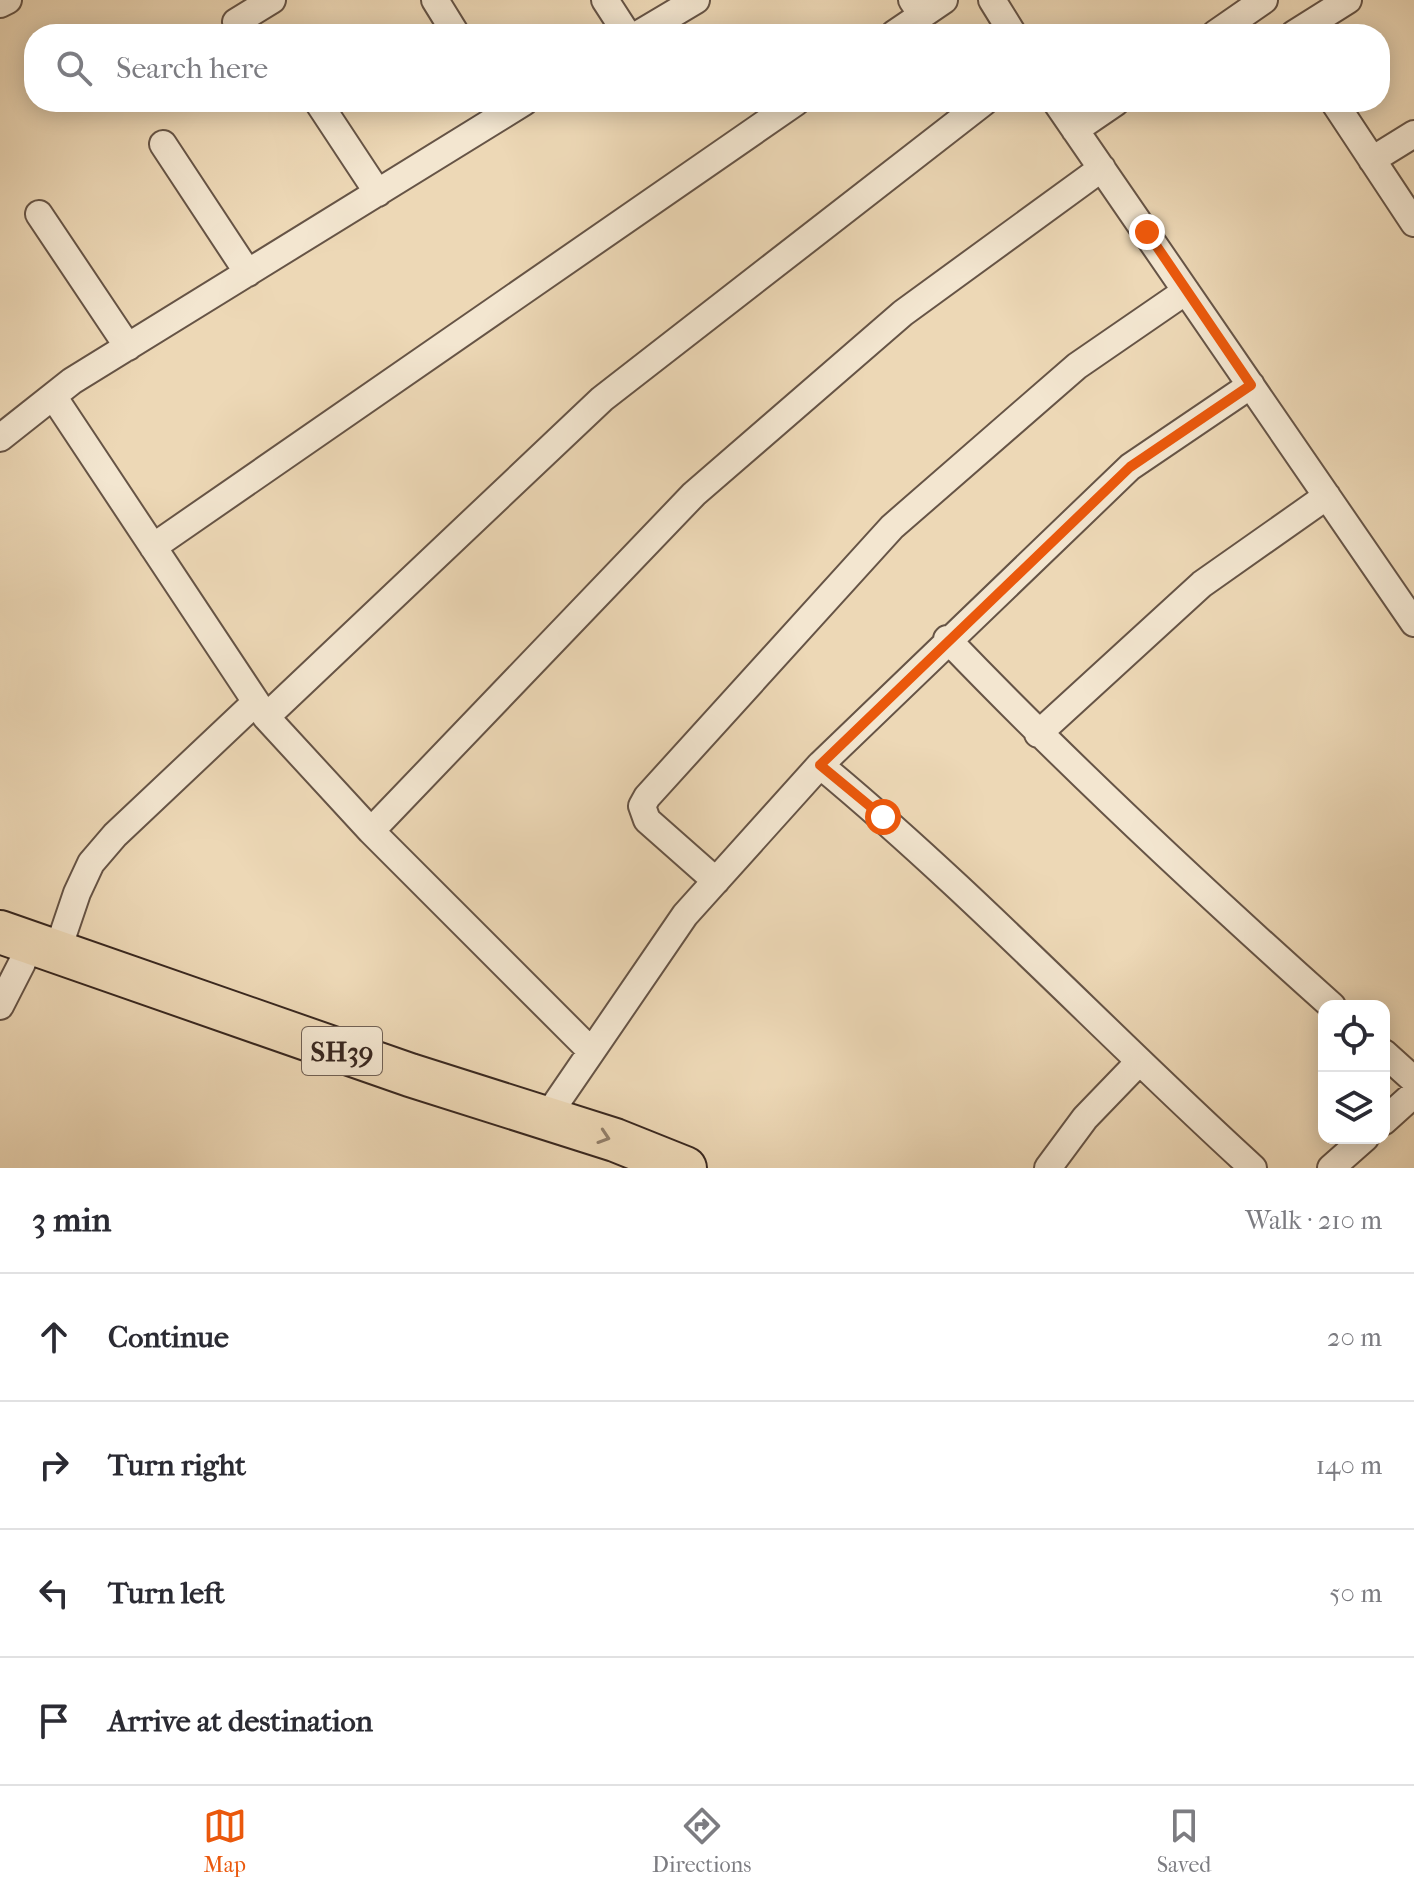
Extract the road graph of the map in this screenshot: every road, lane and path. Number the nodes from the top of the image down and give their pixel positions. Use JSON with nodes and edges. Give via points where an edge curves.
{"nodes":[{"id":1,"x":8,"y":0,"type":"edge"},
{"id":2,"x":272,"y":0,"type":"edge"},
{"id":3,"x":435,"y":0,"type":"edge"},
{"id":4,"x":605,"y":0,"type":"edge"},
{"id":5,"x":696,"y":0,"type":"edge"},
{"id":6,"x":992,"y":0,"type":"edge"},
{"id":7,"x":1265,"y":0,"type":"edge"},
{"id":8,"x":1348,"y":0,"type":"edge"},
{"id":9,"x":0,"y":4,"type":"edge"},
{"id":10,"x":926,"y":5,"type":"edge"},
{"id":11,"x":236,"y":22,"type":"dead end"},
{"id":12,"x":450,"y":24,"type":"edge"},
{"id":13,"x":621,"y":24,"type":"edge"},
{"id":14,"x":656,"y":24,"type":"edge"},
{"id":15,"x":905,"y":24,"type":"edge"},
{"id":16,"x":1007,"y":24,"type":"edge"},
{"id":17,"x":1230,"y":24,"type":"edge"},
{"id":18,"x":1283,"y":24,"type":"edge"},
{"id":19,"x":1308,"y":24,"type":"edge"},
{"id":20,"x":325,"y":112,"type":"edge"},
{"id":21,"x":499,"y":112,"type":"edge"},
{"id":22,"x":782,"y":112,"type":"edge"},
{"id":23,"x":971,"y":112,"type":"edge"},
{"id":24,"x":1063,"y":112,"type":"edge"},
{"id":25,"x":1101,"y":112,"type":"edge"},
{"id":26,"x":1341,"y":112,"type":"edge"},
{"id":27,"x":1075,"y":130,"type":"junction"},
{"id":28,"x":1414,"y":134,"type":"edge"},
{"id":29,"x":163,"y":144,"type":"dead end"},
{"id":30,"x":1372,"y":160,"type":"junction"},
{"id":31,"x":1102,"y":168,"type":"junction"},
{"id":32,"x":378,"y":193,"type":"junction"},
{"id":33,"x":39,"y":214,"type":"dead end"},
{"id":34,"x":1414,"y":223,"type":"edge"},
{"id":35,"x":248,"y":273,"type":"junction"},
{"id":36,"x":1186,"y":291,"type":"junction"},
{"id":37,"x":128,"y":347,"type":"junction"},
{"id":38,"x":1251,"y":385,"type":"junction"},
{"id":39,"x":53,"y":396,"type":"junction"},
{"id":40,"x":0,"y":438,"type":"edge"},
{"id":41,"x":1327,"y":496,"type":"junction"},
{"id":42,"x":153,"y":547,"type":"junction"},
{"id":43,"x":1414,"y":623,"type":"edge"},
{"id":44,"x":947,"y":639,"type":"junction"},
{"id":45,"x":261,"y":709,"type":"junction"},
{"id":46,"x":1038,"y":734,"type":"junction"},
{"id":47,"x":820,"y":765,"type":"junction"},
{"id":48,"x":371,"y":831,"type":"junction"},
{"id":49,"x":716,"y":881,"type":"junction"},
{"id":50,"x":20,"y":951,"type":"edge"},
{"id":51,"x":1325,"y":1000,"type":"edge"},
{"id":52,"x":0,"y":1006,"type":"edge"},
{"id":53,"x":591,"y":1051,"type":"junction"},
{"id":54,"x":1390,"y":1058,"type":"edge"},
{"id":55,"x":1139,"y":1062,"type":"junction"},
{"id":56,"x":1414,"y":1080,"type":"edge"},
{"id":57,"x":1414,"y":1094,"type":"edge"},
{"id":58,"x":1390,"y":1116,"type":"edge"},
{"id":59,"x":546,"y":1118,"type":"junction"},
{"id":60,"x":1358,"y":1144,"type":"edge"},
{"id":61,"x":609,"y":1168,"type":"edge"},
{"id":62,"x":685,"y":1168,"type":"edge"},
{"id":63,"x":1048,"y":1168,"type":"edge"},
{"id":64,"x":1253,"y":1168,"type":"edge"},
{"id":65,"x":1331,"y":1168,"type":"edge"}],
"edges":[{"from":1,"to":9,"type":"street"},
{"from":2,"to":11,"type":"street"},
{"from":3,"to":12,"type":"street"},
{"from":4,"to":13,"type":"street"},
{"from":5,"to":14,"type":"street"},
{"from":6,"to":16,"type":"street"},
{"from":7,"to":17,"type":"street"},
{"from":7,"to":18,"type":"street"},
{"from":8,"to":19,"type":"street"},
{"from":10,"to":15,"type":"street"},
{"from":20,"to":32,"type":"street"},
{"from":21,"to":32,"type":"street"},
{"from":22,"to":42,"type":"street"},
{"from":23,"to":45,"type":"street","via":[[602,399]]},
{"from":24,"to":27,"type":"street"},
{"from":25,"to":27,"type":"street"},
{"from":26,"to":30,"type":"street"},
{"from":27,"to":31,"type":"street"},
{"from":28,"to":30,"type":"street"},
{"from":29,"to":35,"type":"street"},
{"from":30,"to":34,"type":"street"},
{"from":31,"to":36,"type":"street"},
{"from":31,"to":48,"type":"street","via":[[903,313],[694,494]]},
{"from":32,"to":35,"type":"street"},
{"from":33,"to":37,"type":"street"},
{"from":35,"to":37,"type":"street"},
{"from":36,"to":38,"type":"street"},
{"from":36,"to":49,"type":"street","via":[[1077,366],[892,527],[647,797],[642,806],[647,820]]},
{"from":37,"to":39,"type":"street"},
{"from":38,"to":41,"type":"street"},
{"from":38,"to":44,"type":"street","via":[[1130,467]]},
{"from":39,"to":40,"type":"street"},
{"from":39,"to":42,"type":"street"},
{"from":41,"to":43,"type":"street"},
{"from":41,"to":46,"type":"street","via":[[1202,584]]},
{"from":42,"to":45,"type":"street"},
{"from":44,"to":46,"type":"street"},
{"from":44,"to":47,"type":"street"},
{"from":45,"to":48,"type":"street"},
{"from":45,"to":50,"type":"street","via":[[115,835],[91,863],[77,893]]},
{"from":46,"to":51,"type":"street"},
{"from":47,"to":49,"type":"street"},
{"from":47,"to":55,"type":"street","via":[[1006,928]]},
{"from":48,"to":53,"type":"street"},
{"from":49,"to":53,"type":"street","via":[[685,915]]},
{"from":50,"to":52,"type":"street"},
{"from":50,"to":59,"type":"main road","number":"SH39"},
{"from":50,"to":61,"type":"main road","number":"SH39"},
{"from":53,"to":59,"type":"street"},
{"from":54,"to":56,"type":"street"},
{"from":55,"to":63,"type":"street","via":[[1085,1118]]},
{"from":55,"to":64,"type":"street"},
{"from":57,"to":58,"type":"street"},
{"from":59,"to":62,"type":"main road","number":"SH39","one_way":true},
{"from":60,"to":65,"type":"street"}]}
